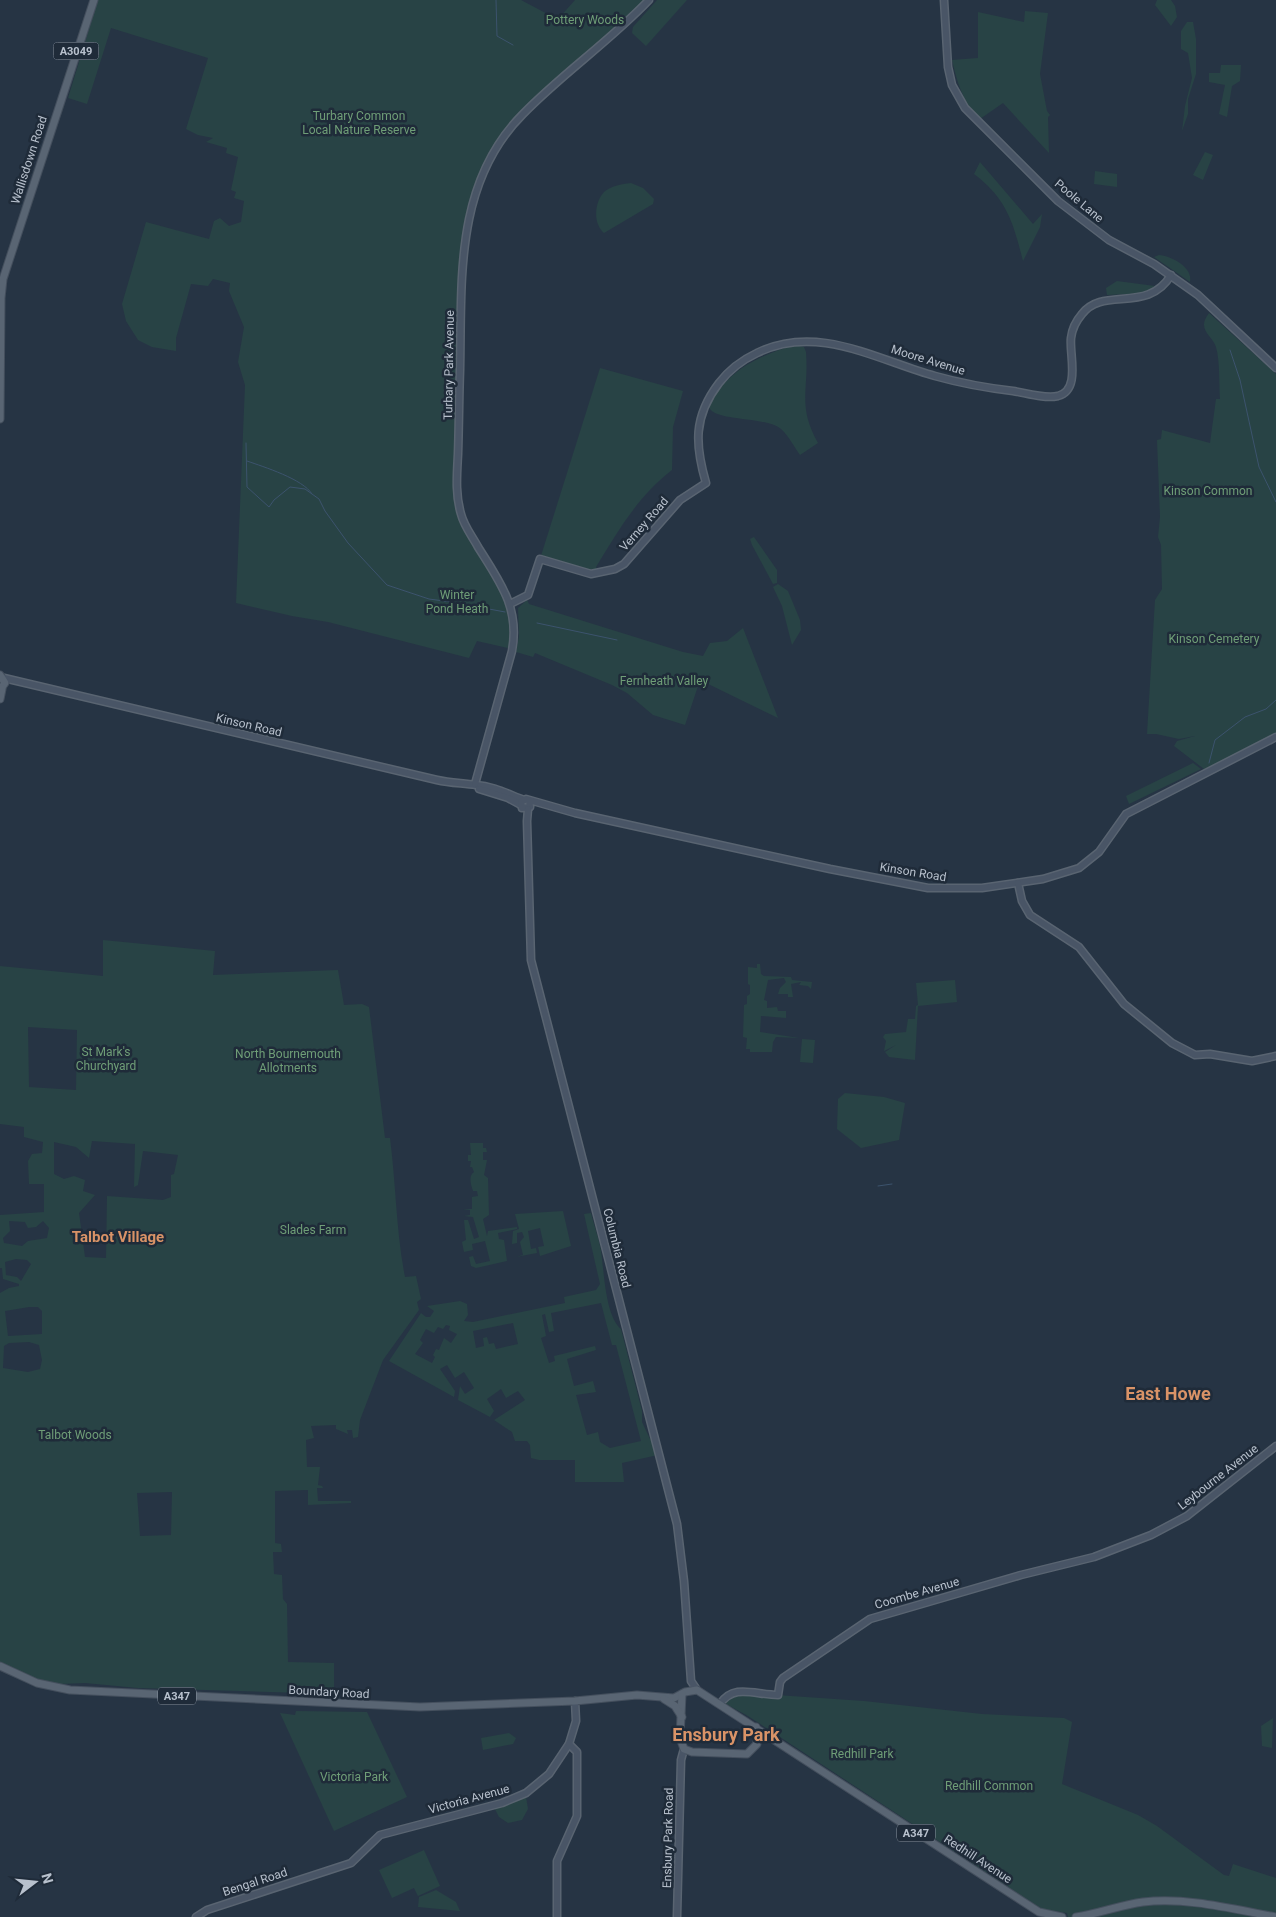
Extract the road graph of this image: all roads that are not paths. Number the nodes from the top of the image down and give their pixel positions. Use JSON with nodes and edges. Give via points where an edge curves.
{"nodes":[{"id":1,"x":94,"y":0,"type":"edge"},
{"id":2,"x":649,"y":0,"type":"edge"},
{"id":3,"x":944,"y":0,"type":"edge"},
{"id":4,"x":1171,"y":275,"type":"junction"},
{"id":5,"x":1276,"y":368,"type":"edge"},
{"id":6,"x":0,"y":419,"type":"edge"},
{"id":7,"x":706,"y":483,"type":"joint"},
{"id":8,"x":510,"y":604,"type":"junction"},
{"id":9,"x":2,"y":681,"type":"edge"},
{"id":10,"x":0,"y":699,"type":"edge"},
{"id":11,"x":1276,"y":737,"type":"edge"},
{"id":12,"x":475,"y":784,"type":"junction"},
{"id":13,"x":526,"y":805,"type":"junction"},
{"id":14,"x":1018,"y":883,"type":"junction"},
{"id":15,"x":1276,"y":1056,"type":"edge"},
{"id":16,"x":1276,"y":1446,"type":"edge"},
{"id":17,"x":1060,"y":1567,"type":"joint"},
{"id":18,"x":0,"y":1666,"type":"edge"},
{"id":19,"x":691,"y":1681,"type":"junction"},
{"id":20,"x":697,"y":1690,"type":"junction"},
{"id":21,"x":684,"y":1693,"type":"junction"},
{"id":22,"x":662,"y":1697,"type":"junction"},
{"id":23,"x":574,"y":1702,"type":"junction"},
{"id":24,"x":720,"y":1704,"type":"junction"},
{"id":25,"x":682,"y":1718,"type":"junction"},
{"id":26,"x":756,"y":1728,"type":"junction"},
{"id":27,"x":775,"y":1740,"type":"junction"},
{"id":28,"x":569,"y":1744,"type":"junction"},
{"id":29,"x":757,"y":1744,"type":"junction"},
{"id":30,"x":684,"y":1749,"type":"junction"},
{"id":31,"x":692,"y":1752,"type":"junction"},
{"id":32,"x":681,"y":1760,"type":"junction"},
{"id":33,"x":322,"y":1872,"type":"joint"},
{"id":34,"x":196,"y":1917,"type":"edge"},
{"id":35,"x":557,"y":1917,"type":"edge"},
{"id":36,"x":677,"y":1917,"type":"edge"},
{"id":37,"x":1062,"y":1917,"type":"edge"},
{"id":38,"x":1076,"y":1917,"type":"edge"},
{"id":39,"x":1276,"y":1917,"type":"edge"}],
"edges":[{"from":1,"to":6,"type":"main road","name":"Wallisdown Road","number":"A3049","via":[[3,279]]},
{"from":2,"to":8,"type":"street","name":"Turbary Park Avenue","via":[[622,28],[521,115],[488,158],[470,210],[462,299],[457,495],[467,529],[504,587]]},
{"from":3,"to":4,"type":"street","name":"Poole Lane","via":[[948,67],[952,85],[965,108],[1082,221]]},
{"from":4,"to":5,"type":"street","name":"Poole Lane","via":[[1198,295]]},
{"from":4,"to":7,"type":"street","name":"Moore Avenue","via":[[1160,288],[1146,296],[1086,308],[1071,337],[1072,378],[1067,390],[1059,395],[1038,395],[956,381],[821,342],[784,343],[762,350],[731,370],[705,406],[697,435]]},
{"from":7,"to":8,"type":"street","name":"Verney Road","via":[[680,500],[624,564],[591,574],[540,558],[528,595]]},
{"from":8,"to":12,"type":"street","name":"Turbary Park Avenue","via":[[515,630],[512,649]]},
{"from":9,"to":10,"type":"main road"},
{"from":9,"to":12,"type":"street","name":"Kinson Road","via":[[18,682],[437,780]]},
{"from":11,"to":14,"type":"street","name":"Kinson Road","via":[[1126,814],[1099,852],[1079,868]]},
{"from":12,"to":13,"type":"street","name":"Kinson Road","via":[[505,791]]},
{"from":13,"to":14,"type":"street","name":"Kinson Road","via":[[539,804],[674,836],[928,888],[975,889]]},
{"from":13,"to":19,"type":"street","name":"Columbia Road","via":[[531,960],[677,1524]]},
{"from":14,"to":15,"type":"street","via":[[1022,902],[1030,915],[1079,947],[1124,1004],[1172,1044],[1195,1055],[1210,1054],[1242,1061]]},
{"from":16,"to":17,"type":"street","name":"Leybourne Avenue","via":[[1177,1522],[1126,1545]]},
{"from":17,"to":24,"type":"street","name":"Coombe Avenue","via":[[1021,1575],[870,1619],[783,1678],[778,1695],[732,1692],[724,1696]]},
{"from":18,"to":23,"type":"main road","name":"Boundary Road","number":"A347","via":[[37,1683],[88,1691],[393,1706]]},
{"from":19,"to":20,"type":"street","name":"Columbia Road"},
{"from":19,"to":21,"type":"street"},
{"from":20,"to":21,"type":"main road","number":"A347"},
{"from":20,"to":24,"type":"main road","name":"Redhill Avenue","number":"A347"},
{"from":21,"to":22,"type":"main road","name":"Boundary Road","number":"A347","via":[[674,1698]]},
{"from":21,"to":25,"type":"main road","name":"Ensbury Park Road"},
{"from":22,"to":23,"type":"main road","name":"Boundary Road","number":"A347","via":[[637,1695]]},
{"from":22,"to":25,"type":"main road","via":[[675,1706]]},
{"from":23,"to":28,"type":"street","name":"Victoria Avenue","via":[[576,1721]]},
{"from":24,"to":26,"type":"main road","name":"Redhill Avenue","number":"A347"},
{"from":25,"to":30,"type":"main road","name":"Ensbury Park Road","via":[[680,1738]]},
{"from":26,"to":27,"type":"main road","name":"Redhill Avenue","number":"A347"},
{"from":26,"to":29,"type":"main road"},
{"from":27,"to":29,"type":"main road"},
{"from":27,"to":37,"type":"main road","name":"Redhill Avenue","number":"A347","via":[[1039,1912]]},
{"from":28,"to":33,"type":"street","name":"Victoria Avenue","via":[[549,1774],[520,1796],[380,1835],[356,1860]]},
{"from":28,"to":35,"type":"street","via":[[577,1752],[577,1816],[557,1861]]},
{"from":29,"to":31,"type":"main road","via":[[747,1754]]},
{"from":30,"to":31,"type":"main road"},
{"from":30,"to":32,"type":"street","name":"Ensbury Park Road"},
{"from":31,"to":32,"type":"street"},
{"from":32,"to":36,"type":"street","name":"Ensbury Park Road"},
{"from":33,"to":34,"type":"street","name":"Bengal Road","via":[[207,1910]]},
{"from":38,"to":39,"type":"main road","via":[[1142,1902],[1170,1900]]}]}
